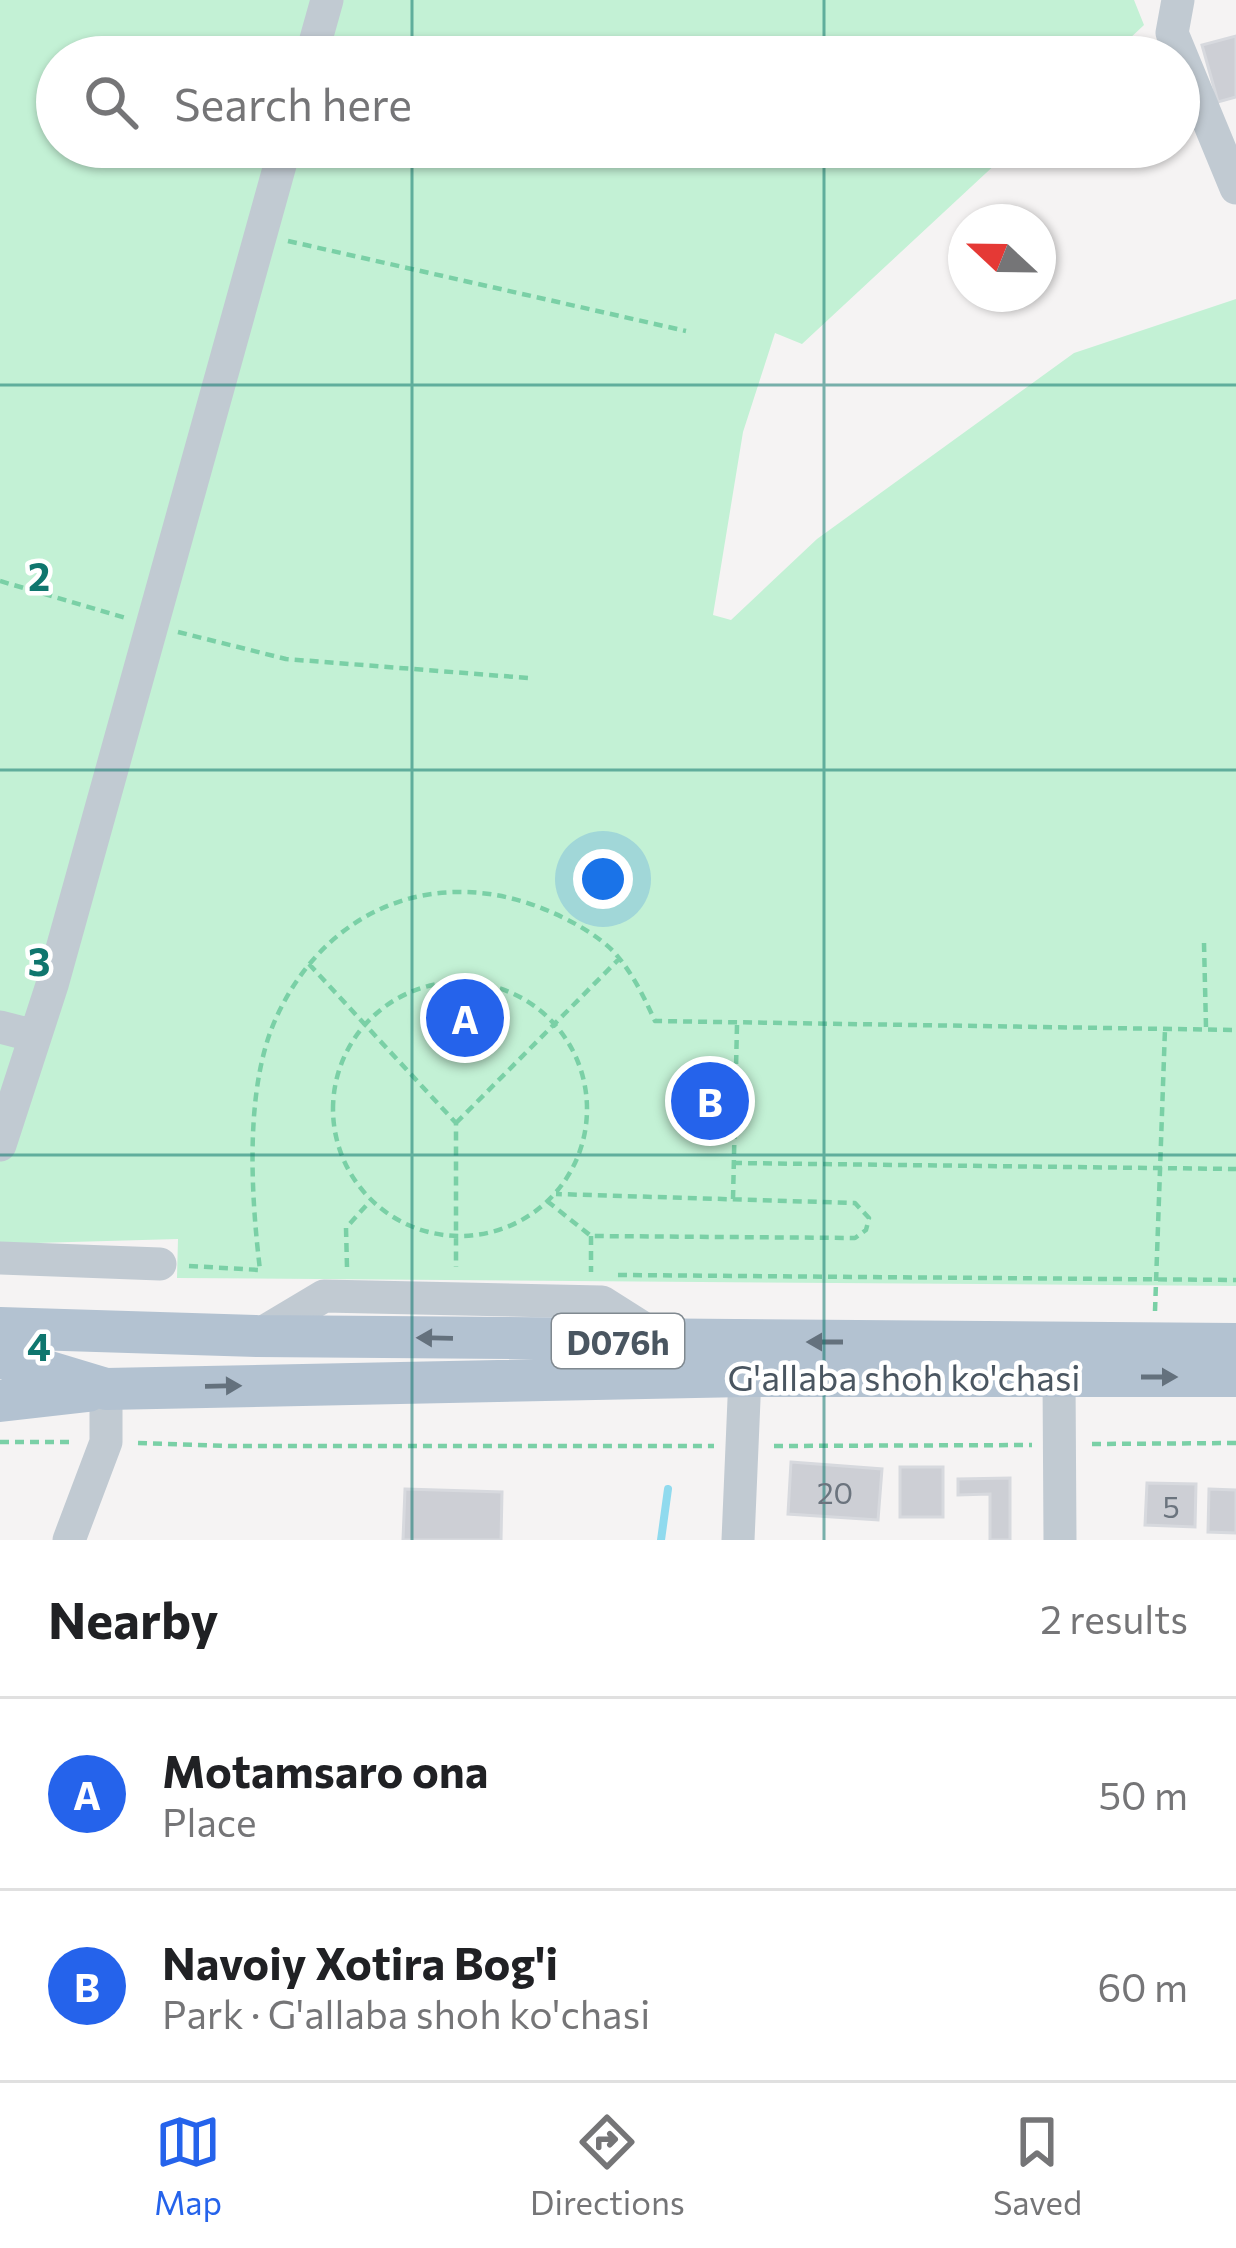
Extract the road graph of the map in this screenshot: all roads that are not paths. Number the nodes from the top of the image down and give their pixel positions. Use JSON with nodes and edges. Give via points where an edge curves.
{"nodes":[{"id":1,"x":327,"y":0,"type":"edge"},
{"id":2,"x":1178,"y":0,"type":"edge"},
{"id":3,"x":317,"y":36,"type":"edge"},
{"id":4,"x":1173,"y":36,"type":"edge"},
{"id":5,"x":1200,"y":101,"type":"edge"},
{"id":6,"x":279,"y":168,"type":"edge"},
{"id":7,"x":1236,"y":188,"type":"edge"},
{"id":8,"x":0,"y":1027,"type":"edge"},
{"id":9,"x":35,"y":1036,"type":"junction"},
{"id":10,"x":0,"y":1145,"type":"edge"},
{"id":11,"x":0,"y":1258,"type":"edge"},
{"id":12,"x":160,"y":1264,"type":"road end"},
{"id":13,"x":0,"y":1328,"type":"edge"},
{"id":14,"x":256,"y":1336,"type":"junction"},
{"id":15,"x":663,"y":1341,"type":"junction"},
{"id":16,"x":1236,"y":1344,"type":"edge"},
{"id":17,"x":0,"y":1357,"type":"edge"},
{"id":18,"x":746,"y":1376,"type":"junction"},
{"id":19,"x":1059,"y":1376,"type":"junction"},
{"id":20,"x":1236,"y":1376,"type":"edge"},
{"id":21,"x":106,"y":1389,"type":"junction"},
{"id":22,"x":0,"y":1401,"type":"edge"},
{"id":23,"x":75,"y":1538,"type":"edge"},
{"id":24,"x":738,"y":1540,"type":"edge"},
{"id":25,"x":1060,"y":1540,"type":"edge"}],
"edges":[{"from":1,"to":3,"type":"street"},
{"from":2,"to":4,"type":"street"},
{"from":5,"to":7,"type":"street"},
{"from":6,"to":9,"type":"street"},
{"from":8,"to":9,"type":"street"},
{"from":9,"to":10,"type":"street"},
{"from":11,"to":12,"type":"street"},
{"from":13,"to":14,"type":"main road","name":"G'allaba shoh ko'chasi","number":"D076h"},
{"from":15,"to":14,"type":"main road","name":"G'allaba shoh ko'chasi","number":"D076h","one_way":true},
{"from":14,"to":15,"type":"street","via":[[324,1296],[603,1288],[602,1302]]},
{"from":16,"to":15,"type":"main road","name":"G'allaba shoh ko'chasi","number":"D076h","one_way":true},
{"from":17,"to":21,"type":"main road","name":"G'allaba shoh ko'chasi","number":"D076h"},
{"from":18,"to":19,"type":"main road","name":"G'allaba shoh ko'chasi","number":"D076h"},
{"from":21,"to":18,"type":"main road","name":"G'allaba shoh ko'chasi","number":"D076h","one_way":true},
{"from":18,"to":24,"type":"street"},
{"from":19,"to":20,"type":"main road","name":"G'allaba shoh ko'chasi","number":"D076h","one_way":true},
{"from":19,"to":25,"type":"street"},
{"from":21,"to":22,"type":"main road"},
{"from":21,"to":23,"type":"street","via":[[106,1442]]}]}
